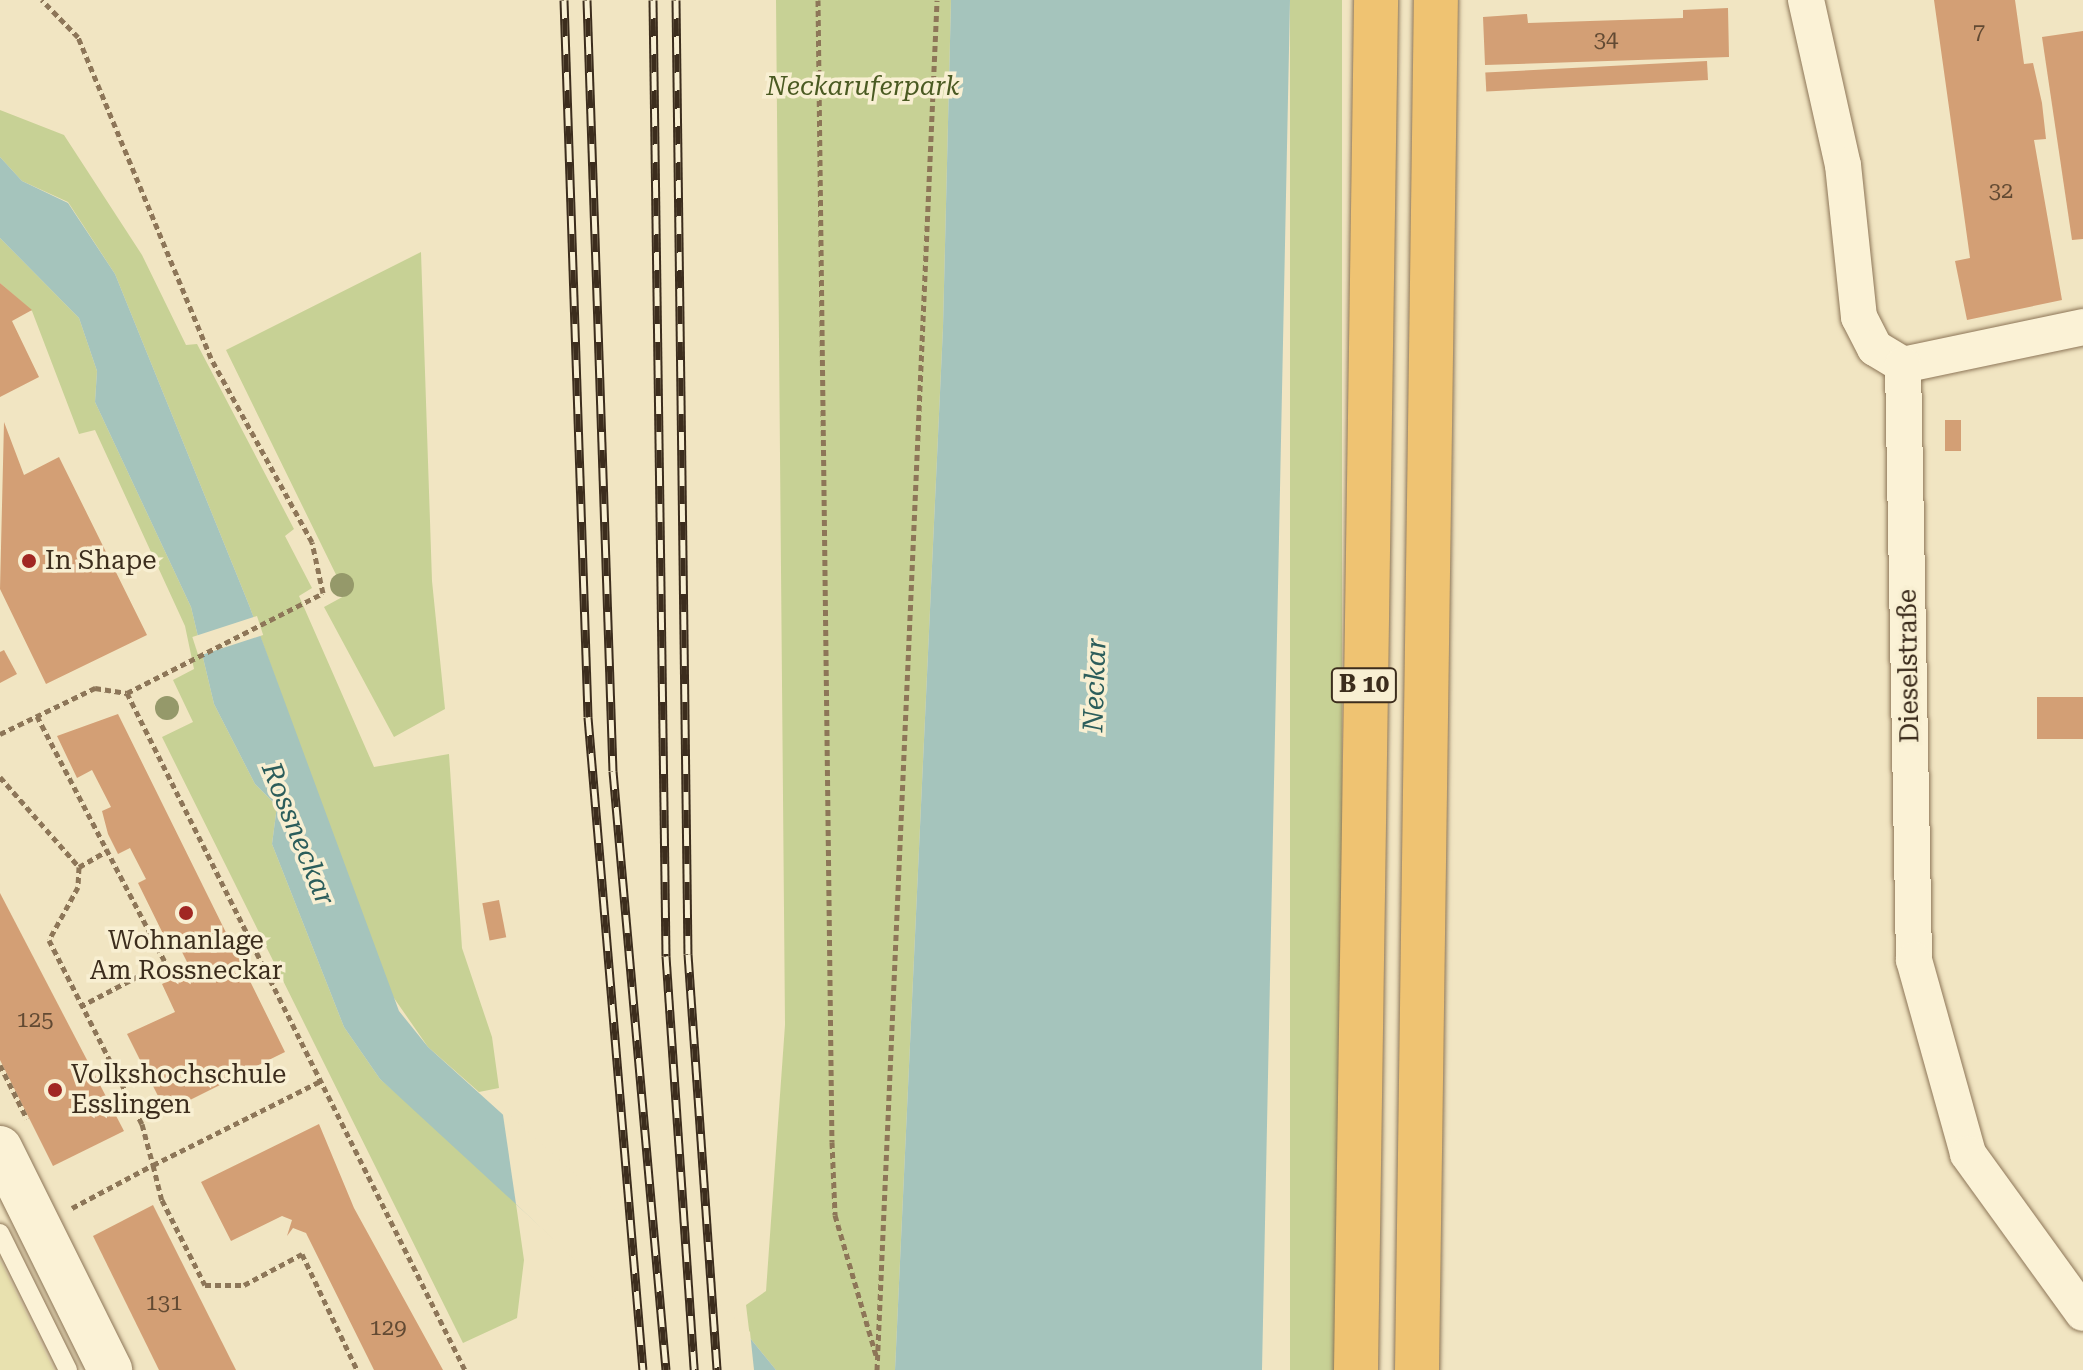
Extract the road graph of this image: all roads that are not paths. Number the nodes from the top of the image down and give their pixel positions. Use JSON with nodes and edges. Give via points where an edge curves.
{"nodes":[{"id":1,"x":1376,"y":0,"type":"edge"},
{"id":2,"x":1436,"y":0,"type":"edge"},
{"id":3,"x":1806,"y":0,"type":"edge"},
{"id":4,"x":2083,"y":327,"type":"edge"},
{"id":5,"x":1903,"y":365,"type":"junction"},
{"id":6,"x":0,"y":1148,"type":"edge"},
{"id":7,"x":19,"y":1229,"type":"edge"},
{"id":8,"x":2083,"y":1313,"type":"edge"},
{"id":9,"x":68,"y":1370,"type":"edge"},
{"id":10,"x":110,"y":1370,"type":"edge"},
{"id":11,"x":1356,"y":1370,"type":"edge"},
{"id":12,"x":1417,"y":1370,"type":"edge"}],
"edges":[{"from":1,"to":11,"type":"highway","number":"B 10"},
{"from":2,"to":12,"type":"highway","number":"B 10"},
{"from":3,"to":5,"type":"street","via":[[1843,165],[1859,317],[1875,348]]},
{"from":4,"to":5,"type":"street"},
{"from":5,"to":8,"type":"street","name":"Dieselstraße","via":[[1917,981],[1968,1154]]},
{"from":6,"to":7,"type":"main road"},
{"from":7,"to":9,"type":"lane"},
{"from":7,"to":10,"type":"main road"}]}
